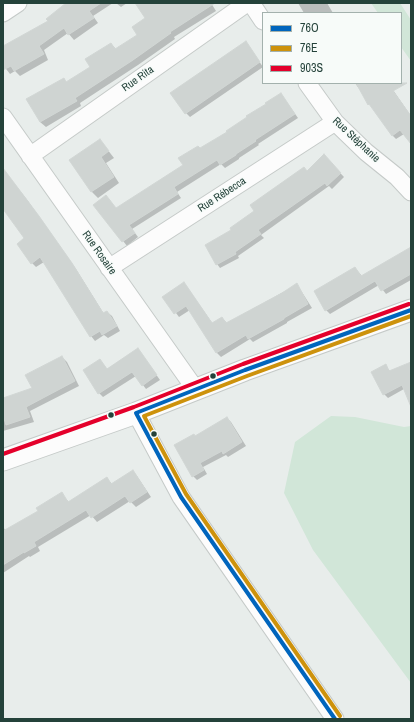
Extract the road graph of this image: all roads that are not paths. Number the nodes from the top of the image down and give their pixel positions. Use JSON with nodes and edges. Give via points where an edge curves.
{"nodes":[{"id":1,"x":18,"y":3,"type":"edge"},
{"id":2,"x":247,"y":3,"type":"edge"},
{"id":3,"x":251,"y":3,"type":"edge"},
{"id":4,"x":3,"y":13,"type":"edge"},
{"id":5,"x":262,"y":19,"type":"edge"},
{"id":6,"x":308,"y":84,"type":"edge"},
{"id":7,"x":3,"y":117,"type":"edge"},
{"id":8,"x":335,"y":122,"type":"junction"},
{"id":9,"x":30,"y":156,"type":"junction"},
{"id":10,"x":411,"y":192,"type":"edge"},
{"id":11,"x":110,"y":268,"type":"junction"},
{"id":12,"x":411,"y":310,"type":"edge"},
{"id":13,"x":196,"y":390,"type":"junction"},
{"id":14,"x":136,"y":413,"type":"junction"},
{"id":15,"x":3,"y":460,"type":"edge"},
{"id":16,"x":336,"y":719,"type":"edge"}],
"edges":[{"from":1,"to":4,"type":"street"},
{"from":2,"to":9,"type":"street","name":"Rue Rita"},
{"from":3,"to":5,"type":"street"},
{"from":6,"to":8,"type":"street","name":"Rue Stéphanie"},
{"from":7,"to":9,"type":"street","name":"Rue Rosaire"},
{"from":8,"to":10,"type":"street","name":"Rue Stéphanie"},
{"from":8,"to":11,"type":"street","name":"Rue Rébecca"},
{"from":9,"to":11,"type":"street","name":"Rue Rosaire"},
{"from":11,"to":13,"type":"street","name":"Rue Rosaire"},
{"from":12,"to":13,"type":"street"},
{"from":13,"to":14,"type":"street"},
{"from":14,"to":15,"type":"street"},
{"from":14,"to":16,"type":"street","via":[[181,497]]}]}
